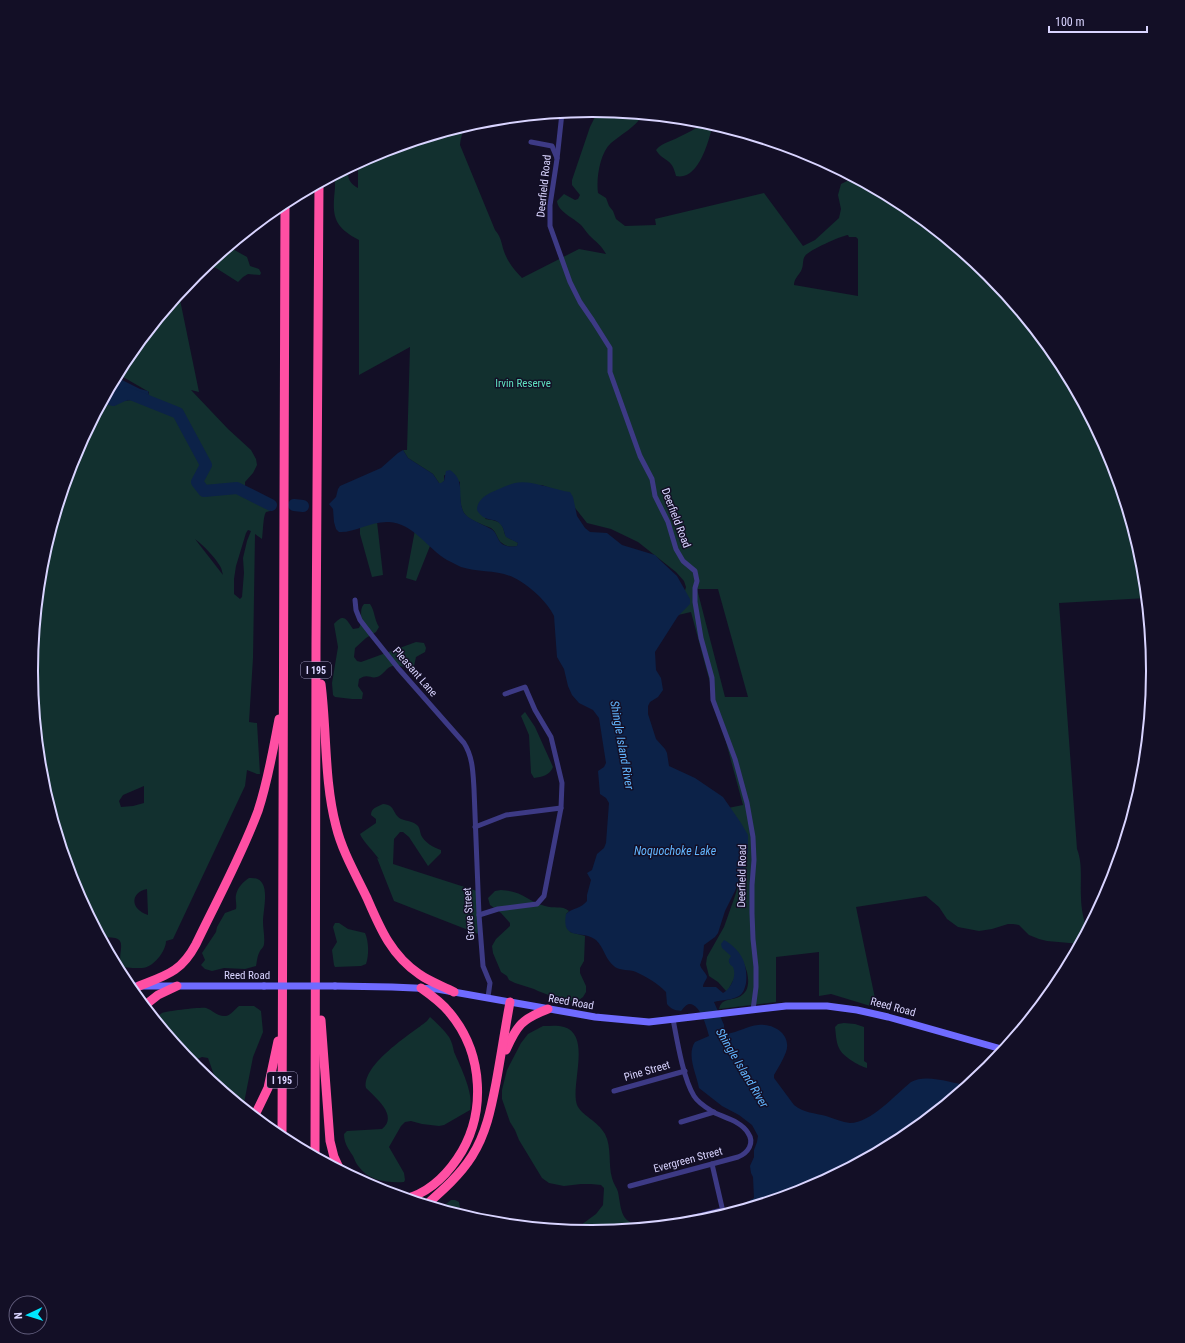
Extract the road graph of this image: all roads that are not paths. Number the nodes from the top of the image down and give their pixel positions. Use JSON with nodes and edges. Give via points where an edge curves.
{"nodes":[{"id":1,"x":561,"y":118,"type":"edge"},
{"id":2,"x":531,"y":142,"type":"dead end"},
{"id":3,"x":557,"y":159,"type":"junction"},
{"id":4,"x":319,"y":189,"type":"edge"},
{"id":5,"x":286,"y":209,"type":"edge"},
{"id":6,"x":355,"y":600,"type":"dead end"},
{"id":7,"x":316,"y":644,"type":"junction"},
{"id":8,"x":283,"y":692,"type":"junction"},
{"id":9,"x":505,"y":694,"type":"dead end"},
{"id":10,"x":469,"y":751,"type":"joint"},
{"id":11,"x":561,"y":808,"type":"junction"},
{"id":12,"x":475,"y":827,"type":"junction"},
{"id":13,"x":479,"y":915,"type":"junction"},
{"id":14,"x":316,"y":977,"type":"junction"},
{"id":15,"x":136,"y":986,"type":"edge"},
{"id":16,"x":139,"y":986,"type":"junction"},
{"id":17,"x":176,"y":986,"type":"junction"},
{"id":18,"x":421,"y":988,"type":"junction"},
{"id":19,"x":454,"y":992,"type":"junction"},
{"id":20,"x":488,"y":997,"type":"junction"},
{"id":21,"x":510,"y":1002,"type":"junction"},
{"id":22,"x":148,"y":1003,"type":"edge"},
{"id":23,"x":548,"y":1009,"type":"junction"},
{"id":24,"x":753,"y":1010,"type":"junction"},
{"id":25,"x":673,"y":1019,"type":"junction"},
{"id":26,"x":282,"y":1022,"type":"junction"},
{"id":27,"x":999,"y":1048,"type":"edge"},
{"id":28,"x":500,"y":1063,"type":"junction"},
{"id":29,"x":685,"y":1071,"type":"junction"},
{"id":30,"x":614,"y":1091,"type":"dead end"},
{"id":31,"x":257,"y":1112,"type":"edge"},
{"id":32,"x":714,"y":1112,"type":"junction"},
{"id":33,"x":681,"y":1122,"type":"dead end"},
{"id":34,"x":282,"y":1131,"type":"edge"},
{"id":35,"x":315,"y":1152,"type":"edge"},
{"id":36,"x":337,"y":1164,"type":"edge"},
{"id":37,"x":712,"y":1164,"type":"junction"},
{"id":38,"x":630,"y":1186,"type":"dead end"},
{"id":39,"x":412,"y":1196,"type":"edge"},
{"id":40,"x":430,"y":1202,"type":"edge"},
{"id":41,"x":722,"y":1210,"type":"joint"},
{"id":42,"x":714,"y":1212,"type":"edge"}],
"edges":[{"from":1,"to":3,"type":"street","name":"Deerfield Road"},
{"from":2,"to":3,"type":"street","via":[[552,146]]},
{"from":3,"to":24,"type":"street","name":"Deerfield Road","via":[[550,205],[550,226],[570,282],[610,348],[610,372],[676,549],[683,561],[695,570],[695,602],[701,638],[712,678],[713,700],[735,759],[753,837],[752,913],[756,987]]},
{"from":4,"to":7,"type":"highway","number":"I 195"},
{"from":5,"to":8,"type":"highway","number":"I 195"},
{"from":6,"to":10,"type":"street","name":"Pleasant Lane","via":[[360,620]]},
{"from":7,"to":14,"type":"highway","number":"I 195"},
{"from":7,"to":19,"type":"highway","via":[[324,702],[330,793],[341,843],[391,948],[418,974]]},
{"from":8,"to":16,"type":"highway","via":[[263,795],[249,833],[219,897],[192,952],[182,964],[171,972]]},
{"from":8,"to":26,"type":"highway","number":"I 195"},
{"from":9,"to":11,"type":"street","via":[[525,687],[550,737],[562,783]]},
{"from":10,"to":12,"type":"street","name":"Grove Street","via":[[473,770]]},
{"from":11,"to":12,"type":"street","via":[[506,815]]},
{"from":11,"to":13,"type":"street","via":[[544,896],[537,904],[498,909]]},
{"from":12,"to":13,"type":"street","name":"Grove Street"},
{"from":13,"to":20,"type":"street","name":"Grove Street","via":[[483,966],[490,984]]},
{"from":14,"to":35,"type":"highway","number":"I 195"},
{"from":14,"to":36,"type":"highway","via":[[330,1141]]},
{"from":15,"to":16,"type":"street","name":"Reed Road"},
{"from":16,"to":17,"type":"street","name":"Reed Road"},
{"from":17,"to":18,"type":"street","name":"Reed Road","bridge":true},
{"from":17,"to":22,"type":"highway"},
{"from":18,"to":19,"type":"street","name":"Reed Road"},
{"from":18,"to":39,"type":"highway","via":[[442,1004],[460,1026],[476,1068],[478,1086],[474,1121],[469,1138],[454,1163],[441,1178],[428,1189]]},
{"from":19,"to":20,"type":"street","name":"Reed Road"},
{"from":20,"to":21,"type":"street","name":"Reed Road"},
{"from":21,"to":23,"type":"street","name":"Reed Road"},
{"from":21,"to":28,"type":"highway"},
{"from":23,"to":25,"type":"street","name":"Reed Road","via":[[623,1020],[649,1022]]},
{"from":23,"to":28,"type":"highway","via":[[532,1015],[521,1023]]},
{"from":24,"to":25,"type":"street","name":"Reed Road"},
{"from":24,"to":27,"type":"street","name":"Reed Road","via":[[786,1006],[827,1006],[857,1010]]},
{"from":25,"to":29,"type":"street"},
{"from":26,"to":31,"type":"highway","via":[[269,1083]]},
{"from":26,"to":34,"type":"highway","number":"I 195"},
{"from":28,"to":40,"type":"highway","via":[[489,1117],[480,1142],[459,1173]]},
{"from":29,"to":30,"type":"street","name":"Pine Street"},
{"from":29,"to":32,"type":"street","via":[[694,1096],[702,1105]]},
{"from":32,"to":33,"type":"street"},
{"from":32,"to":37,"type":"street","name":"Evergreen Street","via":[[738,1123],[746,1130],[751,1140],[749,1149],[741,1156]]},
{"from":37,"to":38,"type":"street","name":"Evergreen Street"},
{"from":37,"to":41,"type":"street"},
{"from":41,"to":42,"type":"street"}]}
